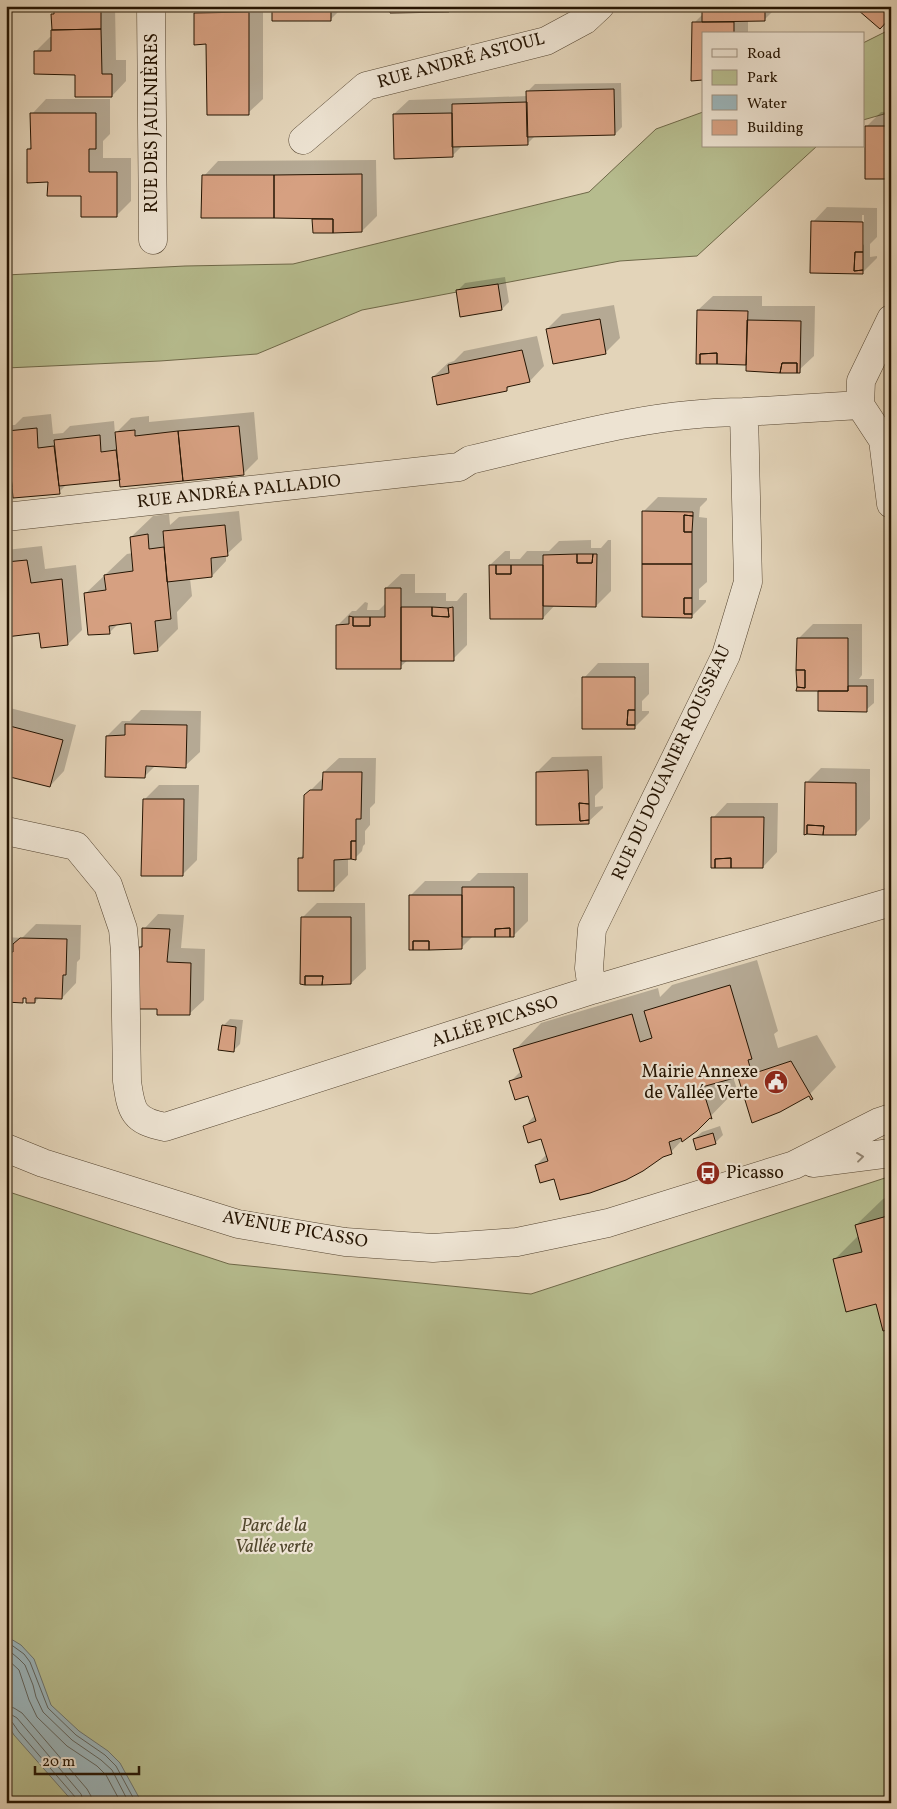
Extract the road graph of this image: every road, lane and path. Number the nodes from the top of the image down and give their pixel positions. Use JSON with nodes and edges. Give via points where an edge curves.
{"nodes":[{"id":1,"x":151,"y":6,"type":"edge"},
{"id":2,"x":600,"y":6,"type":"edge"},
{"id":3,"x":303,"y":140,"type":"dead end"},
{"id":4,"x":153,"y":240,"type":"dead end"},
{"id":5,"x":891,"y":319,"type":"edge"},
{"id":6,"x":860,"y":405,"type":"junction"},
{"id":7,"x":744,"y":412,"type":"junction"},
{"id":8,"x":891,"y":504,"type":"edge"},
{"id":9,"x":6,"y":517,"type":"edge"},
{"id":10,"x":6,"y":831,"type":"edge"},
{"id":11,"x":891,"y":902,"type":"edge"},
{"id":12,"x":592,"y":990,"type":"junction"},
{"id":13,"x":891,"y":1118,"type":"edge"},
{"id":14,"x":6,"y":1148,"type":"edge"},
{"id":15,"x":891,"y":1153,"type":"edge"},
{"id":16,"x":794,"y":1165,"type":"junction"}],
"edges":[{"from":1,"to":4,"type":"street","name":"RUE DES JAULNIÈRES"},
{"from":2,"to":3,"type":"street","name":"RUE ANDRÉ ASTOUL","via":[[585,20],[546,41],[366,86]]},
{"from":5,"to":6,"type":"street","via":[[861,381]]},
{"from":6,"to":7,"type":"street"},
{"from":6,"to":8,"type":"street","via":[[883,440]]},
{"from":7,"to":9,"type":"street","name":"RUE ANDRÉA PALLADIO","via":[[710,412],[624,424],[470,460],[459,467]]},
{"from":7,"to":12,"type":"street","name":"RUE DU DOUANIER ROUSSEAU","via":[[748,582],[726,655],[592,929],[589,968]]},
{"from":10,"to":12,"type":"street","name":"ALLÉE PICASSO","via":[[76,846],[108,885],[123,929],[129,1099],[142,1120],[166,1127]]},
{"from":11,"to":12,"type":"street","name":"ALLÉE PICASSO"},
{"from":13,"to":16,"type":"street","name":"AVENUE PICASSO"},
{"from":14,"to":16,"type":"street","name":"AVENUE PICASSO","via":[[43,1163],[238,1224],[346,1242],[432,1248],[517,1242],[608,1223]]},
{"from":16,"to":15,"type":"street","name":"AVENUE PICASSO","one_way":true}]}
